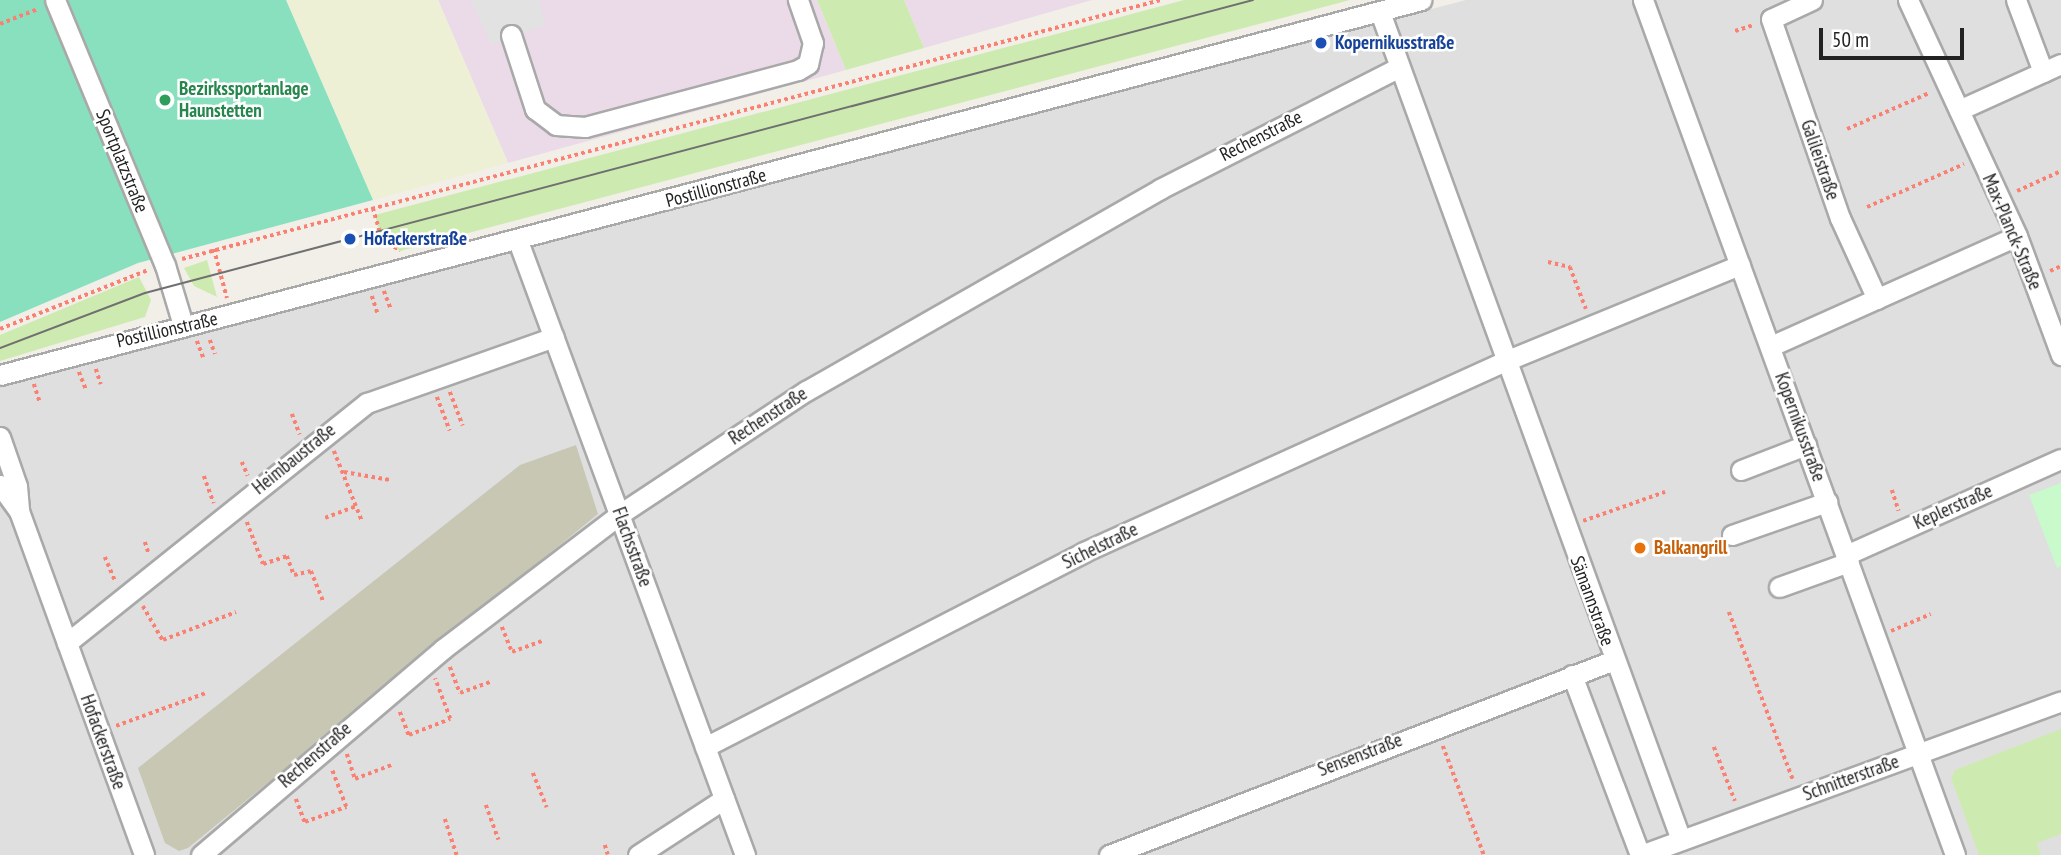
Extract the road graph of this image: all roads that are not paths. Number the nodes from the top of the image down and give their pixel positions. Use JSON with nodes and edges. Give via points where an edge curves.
{"nodes":[{"id":1,"x":798,"y":0,"type":"edge"},
{"id":2,"x":1421,"y":0,"type":"edge"},
{"id":3,"x":1643,"y":0,"type":"edge"},
{"id":4,"x":1812,"y":0,"type":"edge"},
{"id":5,"x":1908,"y":0,"type":"edge"},
{"id":6,"x":2016,"y":0,"type":"edge"},
{"id":7,"x":55,"y":1,"type":"edge"},
{"id":8,"x":1380,"y":12,"type":"junction"},
{"id":9,"x":511,"y":35,"type":"dead end"},
{"id":10,"x":1397,"y":68,"type":"junction"},
{"id":11,"x":2052,"y":68,"type":"edge"},
{"id":12,"x":1959,"y":110,"type":"junction"},
{"id":13,"x":2017,"y":236,"type":"junction"},
{"id":14,"x":517,"y":240,"type":"junction"},
{"id":15,"x":1740,"y":265,"type":"junction"},
{"id":16,"x":1877,"y":299,"type":"junction"},
{"id":17,"x":183,"y":325,"type":"junction"},
{"id":18,"x":554,"y":337,"type":"junction"},
{"id":19,"x":1771,"y":346,"type":"junction"},
{"id":20,"x":2061,"y":355,"type":"edge"},
{"id":21,"x":1503,"y":362,"type":"junction"},
{"id":22,"x":4,"y":372,"type":"edge"},
{"id":23,"x":0,"y":438,"type":"edge"},
{"id":24,"x":1806,"y":445,"type":"junction"},
{"id":25,"x":2061,"y":459,"type":"edge"},
{"id":26,"x":1741,"y":470,"type":"dead end"},
{"id":27,"x":0,"y":485,"type":"edge"},
{"id":28,"x":1827,"y":502,"type":"junction"},
{"id":29,"x":620,"y":514,"type":"junction"},
{"id":30,"x":9,"y":515,"type":"edge"},
{"id":31,"x":1732,"y":535,"type":"dead end"},
{"id":32,"x":1847,"y":559,"type":"junction"},
{"id":33,"x":1779,"y":587,"type":"dead end"},
{"id":34,"x":67,"y":643,"type":"junction"},
{"id":35,"x":1614,"y":660,"type":"junction"},
{"id":36,"x":1572,"y":675,"type":"junction"},
{"id":37,"x":2061,"y":701,"type":"edge"},
{"id":38,"x":705,"y":747,"type":"junction"},
{"id":39,"x":1918,"y":753,"type":"junction"},
{"id":40,"x":724,"y":799,"type":"junction"},
{"id":41,"x":1681,"y":840,"type":"junction"},
{"id":42,"x":144,"y":855,"type":"edge"},
{"id":43,"x":201,"y":855,"type":"edge"},
{"id":44,"x":638,"y":855,"type":"edge"},
{"id":45,"x":745,"y":855,"type":"edge"},
{"id":46,"x":1109,"y":855,"type":"edge"},
{"id":47,"x":1640,"y":855,"type":"edge"},
{"id":48,"x":1955,"y":855,"type":"edge"}],
"edges":[{"from":1,"to":9,"type":"street","via":[[813,43],[808,64],[799,71],[585,127],[556,125],[535,109]]},
{"from":2,"to":8,"type":"street","name":"Postillionstraße"},
{"from":3,"to":15,"type":"street","name":"Kopernikusstraße"},
{"from":4,"to":16,"type":"street","name":"Galileistraße","via":[[1771,19],[1840,218]]},
{"from":5,"to":12,"type":"street","name":"Max-Planck-Straße"},
{"from":6,"to":11,"type":"street"},
{"from":7,"to":17,"type":"street","name":"Sportplatzstraße","via":[[165,265]]},
{"from":8,"to":10,"type":"street","name":"Sämannstraße"},
{"from":8,"to":14,"type":"street","name":"Postillionstraße"},
{"from":10,"to":21,"type":"street","name":"Sämannstraße"},
{"from":10,"to":29,"type":"street","name":"Rechenstraße","via":[[983,287],[806,391]]},
{"from":11,"to":12,"type":"street"},
{"from":12,"to":13,"type":"street","name":"Max-Planck-Straße"},
{"from":13,"to":16,"type":"street"},
{"from":13,"to":20,"type":"street","name":"Max-Planck-Straße"},
{"from":14,"to":17,"type":"street","name":"Postillionstraße"},
{"from":14,"to":18,"type":"street","name":"Flachsstraße"},
{"from":15,"to":19,"type":"street","name":"Kopernikusstraße"},
{"from":15,"to":21,"type":"street"},
{"from":16,"to":19,"type":"street"},
{"from":17,"to":22,"type":"street","name":"Postillionstraße"},
{"from":18,"to":29,"type":"street","name":"Flachsstraße"},
{"from":18,"to":34,"type":"street","name":"Heimbaustraße","via":[[367,403]]},
{"from":19,"to":24,"type":"street","name":"Kopernikusstraße"},
{"from":21,"to":35,"type":"street","name":"Sämannstraße"},
{"from":21,"to":38,"type":"street","name":"Sichelstraße","via":[[1084,552]]},
{"from":23,"to":30,"type":"street","name":"Hofackerstraße","via":[[17,486]]},
{"from":24,"to":26,"type":"street"},
{"from":24,"to":28,"type":"street","name":"Kopernikusstraße"},
{"from":25,"to":32,"type":"street","name":"Keplerstraße"},
{"from":27,"to":30,"type":"street","name":"Hofackerstraße"},
{"from":28,"to":31,"type":"street"},
{"from":28,"to":32,"type":"street","name":"Kopernikusstraße"},
{"from":29,"to":38,"type":"street","name":"Flachsstraße"},
{"from":29,"to":43,"type":"street","name":"Rechenstraße","via":[[392,690]]},
{"from":30,"to":34,"type":"street","name":"Hofackerstraße"},
{"from":32,"to":33,"type":"street","name":"Keplerstraße"},
{"from":32,"to":39,"type":"street","name":"Kopernikusstraße"},
{"from":34,"to":42,"type":"street","name":"Hofackerstraße"},
{"from":35,"to":36,"type":"street","name":"Sensenstraße"},
{"from":35,"to":41,"type":"street","name":"Sämannstraße"},
{"from":36,"to":46,"type":"street","name":"Sensenstraße"},
{"from":36,"to":47,"type":"street"},
{"from":37,"to":39,"type":"street","name":"Schnitterstraße"},
{"from":38,"to":40,"type":"street","name":"Flachsstraße"},
{"from":39,"to":41,"type":"street","name":"Schnitterstraße"},
{"from":39,"to":48,"type":"street","name":"Kopernikusstraße"},
{"from":40,"to":44,"type":"street"},
{"from":40,"to":45,"type":"street","name":"Flachsstraße"},
{"from":41,"to":47,"type":"street","name":"Schnitterstraße"}]}
